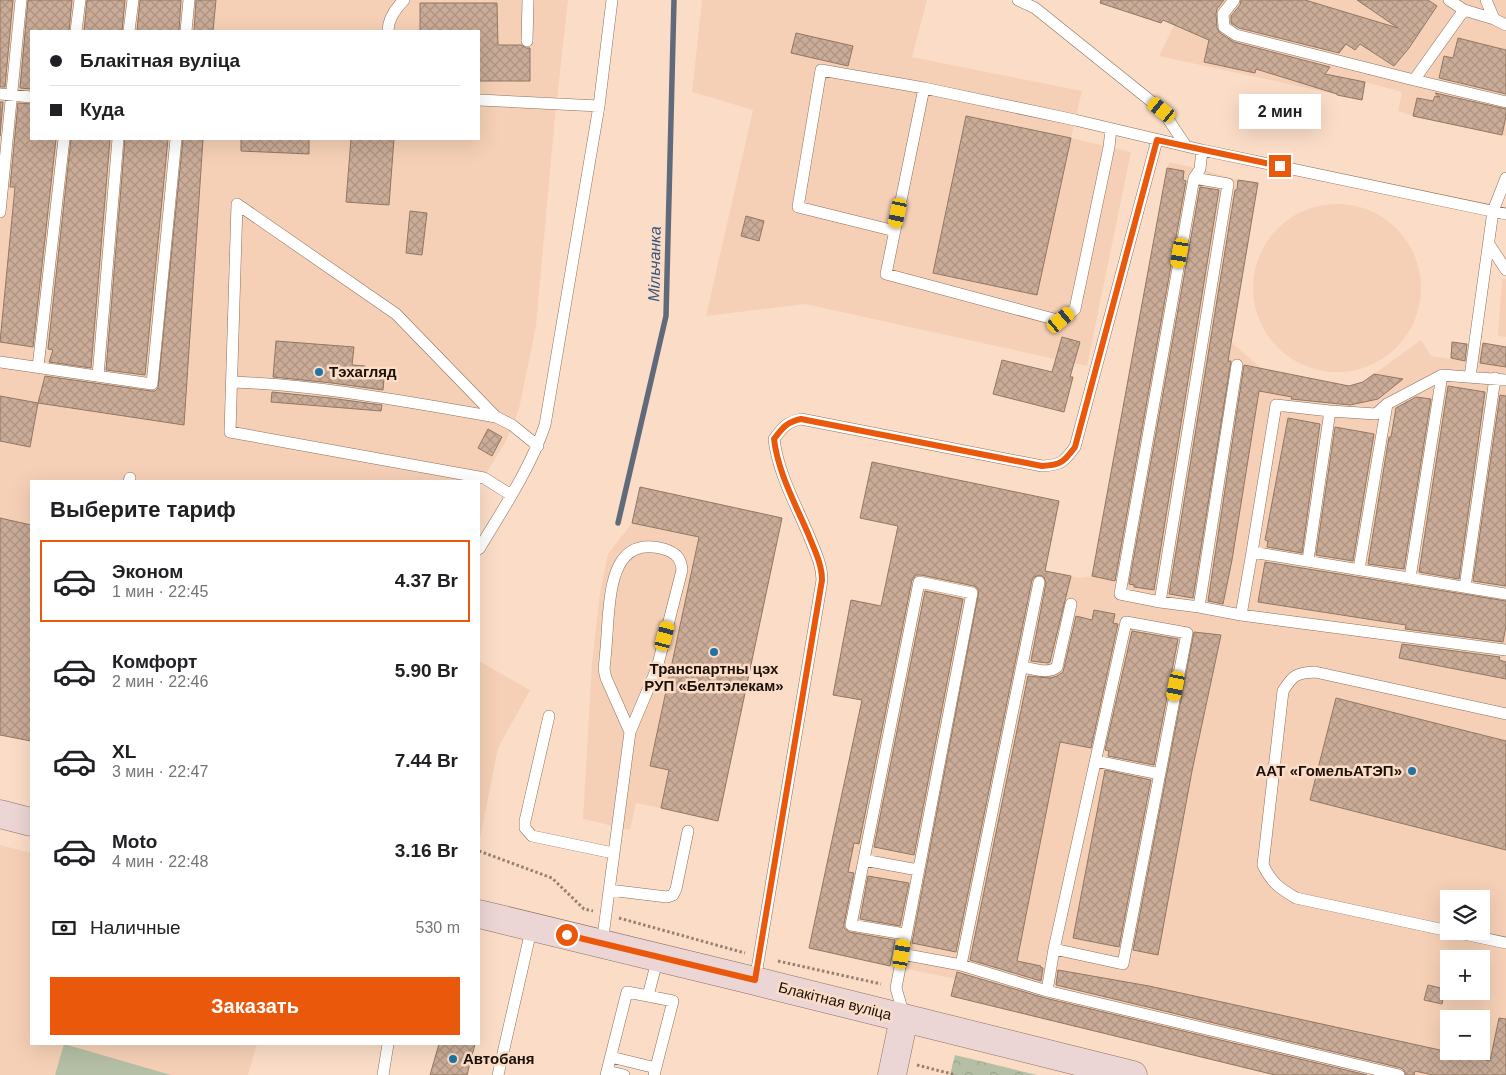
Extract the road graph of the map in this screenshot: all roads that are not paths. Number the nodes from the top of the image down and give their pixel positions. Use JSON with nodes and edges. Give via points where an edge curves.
{"nodes":[{"id":1,"x":20,"y":0,"type":"edge"},
{"id":2,"x":80,"y":0,"type":"edge"},
{"id":3,"x":133,"y":0,"type":"edge"},
{"id":4,"x":189,"y":0,"type":"edge"},
{"id":5,"x":404,"y":0,"type":"edge"},
{"id":6,"x":528,"y":0,"type":"edge"},
{"id":7,"x":612,"y":0,"type":"edge"},
{"id":8,"x":1018,"y":0,"type":"edge"},
{"id":9,"x":1234,"y":0,"type":"edge"},
{"id":10,"x":1449,"y":0,"type":"edge"},
{"id":11,"x":1486,"y":0,"type":"edge"},
{"id":12,"x":1035,"y":4,"type":"edge"},
{"id":13,"x":1464,"y":10,"type":"junction"},
{"id":14,"x":1494,"y":19,"type":"junction"},
{"id":15,"x":1506,"y":25,"type":"edge"},
{"id":16,"x":76,"y":30,"type":"edge"},
{"id":17,"x":129,"y":30,"type":"edge"},
{"id":18,"x":186,"y":30,"type":"edge"},
{"id":19,"x":388,"y":30,"type":"edge"},
{"id":20,"x":528,"y":41,"type":"dead end"},
{"id":21,"x":1414,"y":80,"type":"junction"},
{"id":22,"x":924,"y":88,"type":"junction"},
{"id":23,"x":6,"y":94,"type":"edge"},
{"id":24,"x":30,"y":97,"type":"edge"},
{"id":25,"x":480,"y":100,"type":"edge"},
{"id":26,"x":1506,"y":102,"type":"edge"},
{"id":27,"x":599,"y":106,"type":"junction"},
{"id":28,"x":1112,"y":129,"type":"junction"},
{"id":29,"x":64,"y":140,"type":"edge"},
{"id":30,"x":118,"y":140,"type":"edge"},
{"id":31,"x":176,"y":140,"type":"edge"},
{"id":32,"x":1157,"y":140,"type":"junction"},
{"id":33,"x":1186,"y":146,"type":"junction"},
{"id":34,"x":1202,"y":150,"type":"junction"},
{"id":35,"x":1194,"y":178,"type":"junction"},
{"id":36,"x":1506,"y":178,"type":"edge"},
{"id":37,"x":1493,"y":211,"type":"junction"},
{"id":38,"x":0,"y":212,"type":"edge"},
{"id":39,"x":1506,"y":214,"type":"edge"},
{"id":40,"x":894,"y":231,"type":"junction"},
{"id":41,"x":1489,"y":244,"type":"junction"},
{"id":42,"x":1506,"y":270,"type":"edge"},
{"id":43,"x":0,"y":362,"type":"edge"},
{"id":44,"x":1237,"y":365,"type":"dead end"},
{"id":45,"x":38,"y":367,"type":"junction"},
{"id":46,"x":1442,"y":375,"type":"junction"},
{"id":47,"x":98,"y":376,"type":"junction"},
{"id":48,"x":1470,"y":377,"type":"junction"},
{"id":49,"x":1500,"y":379,"type":"edge"},
{"id":50,"x":232,"y":382,"type":"junction"},
{"id":51,"x":1387,"y":404,"type":"junction"},
{"id":52,"x":1330,"y":411,"type":"junction"},
{"id":53,"x":496,"y":416,"type":"junction"},
{"id":54,"x":538,"y":446,"type":"junction"},
{"id":55,"x":512,"y":495,"type":"junction"},
{"id":56,"x":480,"y":548,"type":"edge"},
{"id":57,"x":1252,"y":552,"type":"junction"},
{"id":58,"x":1308,"y":560,"type":"junction"},
{"id":59,"x":1359,"y":568,"type":"junction"},
{"id":60,"x":1410,"y":578,"type":"junction"},
{"id":61,"x":1039,"y":582,"type":"dead end"},
{"id":62,"x":1465,"y":586,"type":"junction"},
{"id":63,"x":1506,"y":594,"type":"edge"},
{"id":64,"x":1160,"y":602,"type":"junction"},
{"id":65,"x":1071,"y":604,"type":"dead end"},
{"id":66,"x":1199,"y":607,"type":"junction"},
{"id":67,"x":1241,"y":615,"type":"junction"},
{"id":68,"x":1506,"y":650,"type":"edge"},
{"id":69,"x":1022,"y":666,"type":"junction"},
{"id":70,"x":1506,"y":714,"type":"edge"},
{"id":71,"x":549,"y":716,"type":"dead end"},
{"id":72,"x":630,"y":732,"type":"junction"},
{"id":73,"x":1096,"y":761,"type":"junction"},
{"id":74,"x":1160,"y":774,"type":"junction"},
{"id":75,"x":0,"y":814,"type":"edge"},
{"id":76,"x":30,"y":822,"type":"edge"},
{"id":77,"x":688,"y":832,"type":"dead end"},
{"id":78,"x":614,"y":854,"type":"junction"},
{"id":79,"x":864,"y":860,"type":"junction"},
{"id":80,"x":918,"y":870,"type":"junction"},
{"id":81,"x":609,"y":890,"type":"junction"},
{"id":82,"x":480,"y":914,"type":"edge"},
{"id":83,"x":532,"y":926,"type":"junction"},
{"id":84,"x":1440,"y":929,"type":"edge"},
{"id":85,"x":905,"y":934,"type":"junction"},
{"id":86,"x":1490,"y":940,"type":"edge"},
{"id":87,"x":1506,"y":943,"type":"edge"},
{"id":88,"x":602,"y":944,"type":"junction"},
{"id":89,"x":1054,"y":950,"type":"junction"},
{"id":90,"x":902,"y":954,"type":"junction"},
{"id":91,"x":658,"y":957,"type":"junction"},
{"id":92,"x":961,"y":965,"type":"junction"},
{"id":93,"x":757,"y":969,"type":"junction"},
{"id":94,"x":1047,"y":991,"type":"junction"},
{"id":95,"x":648,"y":996,"type":"junction"},
{"id":96,"x":904,"y":1018,"type":"junction"},
{"id":97,"x":388,"y":1045,"type":"edge"},
{"id":98,"x":611,"y":1057,"type":"junction"},
{"id":99,"x":893,"y":1067,"type":"edge"},
{"id":100,"x":655,"y":1072,"type":"edge"},
{"id":101,"x":607,"y":1073,"type":"edge"},
{"id":102,"x":383,"y":1075,"type":"edge"},
{"id":103,"x":498,"y":1075,"type":"edge"},
{"id":104,"x":624,"y":1075,"type":"edge"},
{"id":105,"x":1134,"y":1075,"type":"edge"},
{"id":106,"x":1399,"y":1075,"type":"edge"}],
"edges":[{"from":1,"to":23,"type":"lane"},
{"from":2,"to":16,"type":"lane"},
{"from":3,"to":17,"type":"lane"},
{"from":4,"to":18,"type":"lane"},
{"from":5,"to":19,"type":"lane","via":[[396,8]]},
{"from":6,"to":20,"type":"lane"},
{"from":7,"to":27,"type":"lane"},
{"from":8,"to":12,"type":"lane"},
{"from":9,"to":21,"type":"lane","via":[[1223,14],[1224,28],[1236,35]]},
{"from":10,"to":13,"type":"lane"},
{"from":11,"to":14,"type":"lane"},
{"from":12,"to":33,"type":"lane","via":[[1162,110]]},
{"from":13,"to":14,"type":"lane"},
{"from":13,"to":21,"type":"lane"},
{"from":14,"to":15,"type":"lane"},
{"from":21,"to":26,"type":"lane"},
{"from":22,"to":28,"type":"lane"},
{"from":22,"to":40,"type":"lane"},
{"from":22,"to":40,"type":"lane","via":[[821,70],[798,207]]},
{"from":23,"to":24,"type":"lane"},
{"from":23,"to":38,"type":"lane"},
{"from":25,"to":27,"type":"lane"},
{"from":27,"to":54,"type":"lane","via":[[545,425]]},
{"from":28,"to":32,"type":"lane"},
{"from":28,"to":40,"type":"lane","via":[[1075,309],[1061,320],[886,274]]},
{"from":29,"to":45,"type":"lane"},
{"from":30,"to":47,"type":"lane"},
{"from":31,"to":47,"type":"lane","via":[[152,384]]},
{"from":32,"to":33,"type":"lane"},
{"from":32,"to":93,"type":"lane","via":[[1075,447],[1067,458],[1057,465],[1042,466],[801,419],[789,422],[774,439],[784,477],[817,554],[822,580]]},
{"from":33,"to":34,"type":"lane"},
{"from":34,"to":35,"type":"lane","via":[[1200,169]]},
{"from":34,"to":37,"type":"lane"},
{"from":35,"to":64,"type":"lane","via":[[1228,184]]},
{"from":35,"to":64,"type":"lane","via":[[1120,594]]},
{"from":36,"to":37,"type":"lane"},
{"from":37,"to":39,"type":"lane"},
{"from":37,"to":41,"type":"lane"},
{"from":41,"to":42,"type":"lane"},
{"from":41,"to":48,"type":"lane"},
{"from":43,"to":45,"type":"lane"},
{"from":44,"to":66,"type":"lane"},
{"from":45,"to":47,"type":"lane"},
{"from":46,"to":48,"type":"lane"},
{"from":46,"to":51,"type":"lane"},
{"from":46,"to":60,"type":"lane"},
{"from":48,"to":49,"type":"lane"},
{"from":49,"to":62,"type":"lane"},
{"from":50,"to":53,"type":"lane","via":[[273,383]]},
{"from":50,"to":53,"type":"lane","via":[[237,204],[396,314]]},
{"from":50,"to":55,"type":"lane","via":[[230,432],[484,478]]},
{"from":51,"to":52,"type":"lane","via":[[1376,414]]},
{"from":51,"to":59,"type":"lane"},
{"from":52,"to":57,"type":"lane","via":[[1276,405]]},
{"from":52,"to":58,"type":"lane"},
{"from":53,"to":54,"type":"lane"},
{"from":54,"to":55,"type":"lane"},
{"from":55,"to":56,"type":"lane"},
{"from":57,"to":58,"type":"lane"},
{"from":57,"to":67,"type":"lane"},
{"from":58,"to":59,"type":"lane"},
{"from":59,"to":60,"type":"lane"},
{"from":60,"to":62,"type":"lane"},
{"from":61,"to":69,"type":"lane"},
{"from":62,"to":63,"type":"lane"},
{"from":64,"to":66,"type":"lane"},
{"from":65,"to":69,"type":"lane","via":[[1057,667],[1049,671]]},
{"from":66,"to":67,"type":"lane"},
{"from":67,"to":68,"type":"lane"},
{"from":69,"to":92,"type":"lane"},
{"from":70,"to":84,"type":"lane","via":[[1315,672],[1300,673],[1290,679],[1283,691],[1263,866],[1269,878],[1296,898]]},
{"from":71,"to":78,"type":"lane","via":[[525,828],[532,836]]},
{"from":72,"to":72,"type":"lane","via":[[604,669],[611,586],[626,557],[638,548],[652,546],[676,554],[682,570],[657,668]]},
{"from":72,"to":78,"type":"lane"},
{"from":73,"to":74,"type":"lane"},
{"from":73,"to":74,"type":"lane","via":[[1126,622],[1186,633]]},
{"from":73,"to":89,"type":"lane"},
{"from":74,"to":89,"type":"lane","via":[[1123,964]]},
{"from":75,"to":76,"type":"street"},
{"from":77,"to":81,"type":"lane","via":[[672,895]]},
{"from":78,"to":81,"type":"lane"},
{"from":79,"to":80,"type":"lane"},
{"from":79,"to":80,"type":"lane","via":[[919,582],[972,592]]},
{"from":79,"to":85,"type":"lane","via":[[851,925]]},
{"from":80,"to":85,"type":"lane"},
{"from":81,"to":88,"type":"lane"},
{"from":82,"to":83,"type":"street","name":"Блакітная вуліца"},
{"from":83,"to":88,"type":"street","name":"Блакітная вуліца"},
{"from":83,"to":103,"type":"lane"},
{"from":85,"to":90,"type":"lane"},
{"from":86,"to":87,"type":"lane"},
{"from":88,"to":91,"type":"street","name":"Блакітная вуліца"},
{"from":89,"to":94,"type":"lane"},
{"from":90,"to":92,"type":"lane"},
{"from":90,"to":96,"type":"lane","via":[[896,988]]},
{"from":91,"to":93,"type":"street","name":"Блакітная вуліца"},
{"from":91,"to":95,"type":"lane"},
{"from":92,"to":94,"type":"lane"},
{"from":93,"to":96,"type":"street","name":"Блакітная вуліца"},
{"from":94,"to":106,"type":"lane"},
{"from":95,"to":98,"type":"lane","via":[[628,992]]},
{"from":95,"to":100,"type":"lane","via":[[672,1001]]},
{"from":96,"to":99,"type":"street"},
{"from":96,"to":105,"type":"street","name":"Блакітная вуліца"},
{"from":97,"to":102,"type":"lane"},
{"from":98,"to":100,"type":"lane"},
{"from":98,"to":101,"type":"lane"},
{"from":101,"to":104,"type":"lane"}]}
